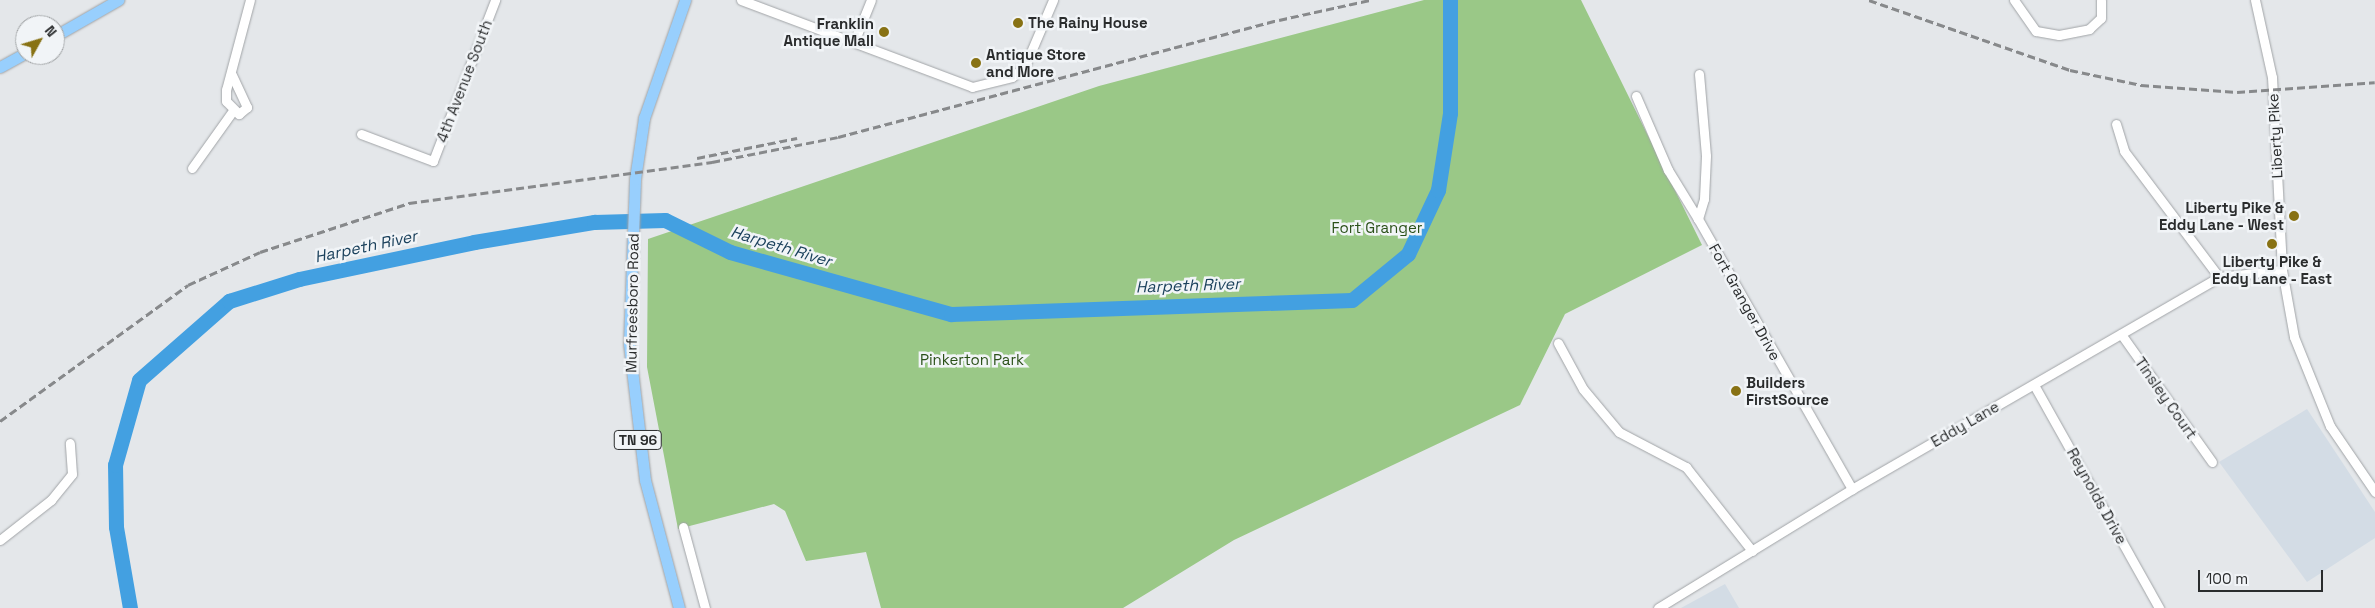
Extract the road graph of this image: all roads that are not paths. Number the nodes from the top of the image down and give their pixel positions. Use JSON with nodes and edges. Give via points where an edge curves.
{"nodes":[{"id":1,"x":118,"y":0,"type":"edge"},
{"id":2,"x":250,"y":0,"type":"edge"},
{"id":3,"x":495,"y":0,"type":"edge"},
{"id":4,"x":685,"y":0,"type":"edge"},
{"id":5,"x":741,"y":0,"type":"edge"},
{"id":6,"x":870,"y":0,"type":"edge"},
{"id":7,"x":1052,"y":0,"type":"edge"},
{"id":8,"x":2101,"y":0,"type":"edge"},
{"id":9,"x":2255,"y":0,"type":"edge"},
{"id":10,"x":2018,"y":1,"type":"edge"},
{"id":11,"x":65,"y":30,"type":"edge"},
{"id":12,"x":854,"y":42,"type":"junction"},
{"id":13,"x":15,"y":59,"type":"edge"},
{"id":14,"x":0,"y":67,"type":"edge"},
{"id":15,"x":231,"y":73,"type":"junction"},
{"id":16,"x":1699,"y":74,"type":"dead end"},
{"id":17,"x":1636,"y":96,"type":"dead end"},
{"id":18,"x":232,"y":112,"type":"junction"},
{"id":19,"x":2116,"y":124,"type":"dead end"},
{"id":20,"x":361,"y":134,"type":"dead end"},
{"id":21,"x":192,"y":168,"type":"dead end"},
{"id":22,"x":1698,"y":219,"type":"junction"},
{"id":23,"x":2282,"y":270,"type":"junction"},
{"id":24,"x":2220,"y":277,"type":"junction"},
{"id":25,"x":2121,"y":334,"type":"junction"},
{"id":26,"x":1558,"y":343,"type":"dead end"},
{"id":27,"x":2034,"y":385,"type":"junction"},
{"id":28,"x":70,"y":443,"type":"dead end"},
{"id":29,"x":2212,"y":462,"type":"dead end"},
{"id":30,"x":1852,"y":489,"type":"junction"},
{"id":31,"x":2375,"y":492,"type":"edge"},
{"id":32,"x":683,"y":527,"type":"dead end"},
{"id":33,"x":0,"y":540,"type":"edge"},
{"id":34,"x":1752,"y":551,"type":"junction"},
{"id":35,"x":679,"y":608,"type":"edge"},
{"id":36,"x":705,"y":608,"type":"edge"},
{"id":37,"x":1658,"y":608,"type":"edge"},
{"id":38,"x":2159,"y":608,"type":"edge"}],
"edges":[{"from":1,"to":11,"type":"main road"},
{"from":2,"to":15,"type":"street"},
{"from":3,"to":20,"type":"street","name":"4th Avenue South","via":[[433,162]]},
{"from":4,"to":35,"type":"main road","name":"Murfreesboro Road","number":"TN 96","via":[[644,118],[635,176],[629,344],[635,419],[660,552]]},
{"from":5,"to":12,"type":"street"},
{"from":6,"to":12,"type":"street"},
{"from":7,"to":12,"type":"street","via":[[1030,58],[1012,77],[972,87]]},
{"from":8,"to":10,"type":"street","via":[[2101,18],[2089,28],[2059,35],[2036,32]]},
{"from":9,"to":23,"type":"street","name":"Liberty Pike","via":[[2273,91]]},
{"from":13,"to":14,"type":"main road"},
{"from":15,"to":18,"type":"street","via":[[226,101]]},
{"from":15,"to":18,"type":"street","via":[[247,106],[245,112]]},
{"from":16,"to":22,"type":"street","via":[[1706,156],[1704,199]]},
{"from":17,"to":22,"type":"street","name":"Fort Granger Drive","via":[[1668,170]]},
{"from":18,"to":21,"type":"street"},
{"from":19,"to":24,"type":"street","via":[[2124,151]]},
{"from":22,"to":30,"type":"street","name":"Fort Granger Drive"},
{"from":23,"to":24,"type":"street","name":"Eddy Lane"},
{"from":23,"to":31,"type":"street","name":"Liberty Pike","via":[[2294,337],[2314,396]]},
{"from":24,"to":25,"type":"street","name":"Eddy Lane"},
{"from":25,"to":27,"type":"street","name":"Eddy Lane"},
{"from":25,"to":29,"type":"street","name":"Tinsley Court"},
{"from":26,"to":34,"type":"street","via":[[1583,389],[1619,432],[1686,467]]},
{"from":27,"to":30,"type":"street","name":"Eddy Lane"},
{"from":27,"to":38,"type":"street","name":"Reynolds Drive"},
{"from":28,"to":33,"type":"street","via":[[72,474],[51,500]]},
{"from":30,"to":34,"type":"street","name":"Eddy Lane"},
{"from":32,"to":36,"type":"street"},
{"from":34,"to":37,"type":"street","name":"Eddy Lane"}]}
